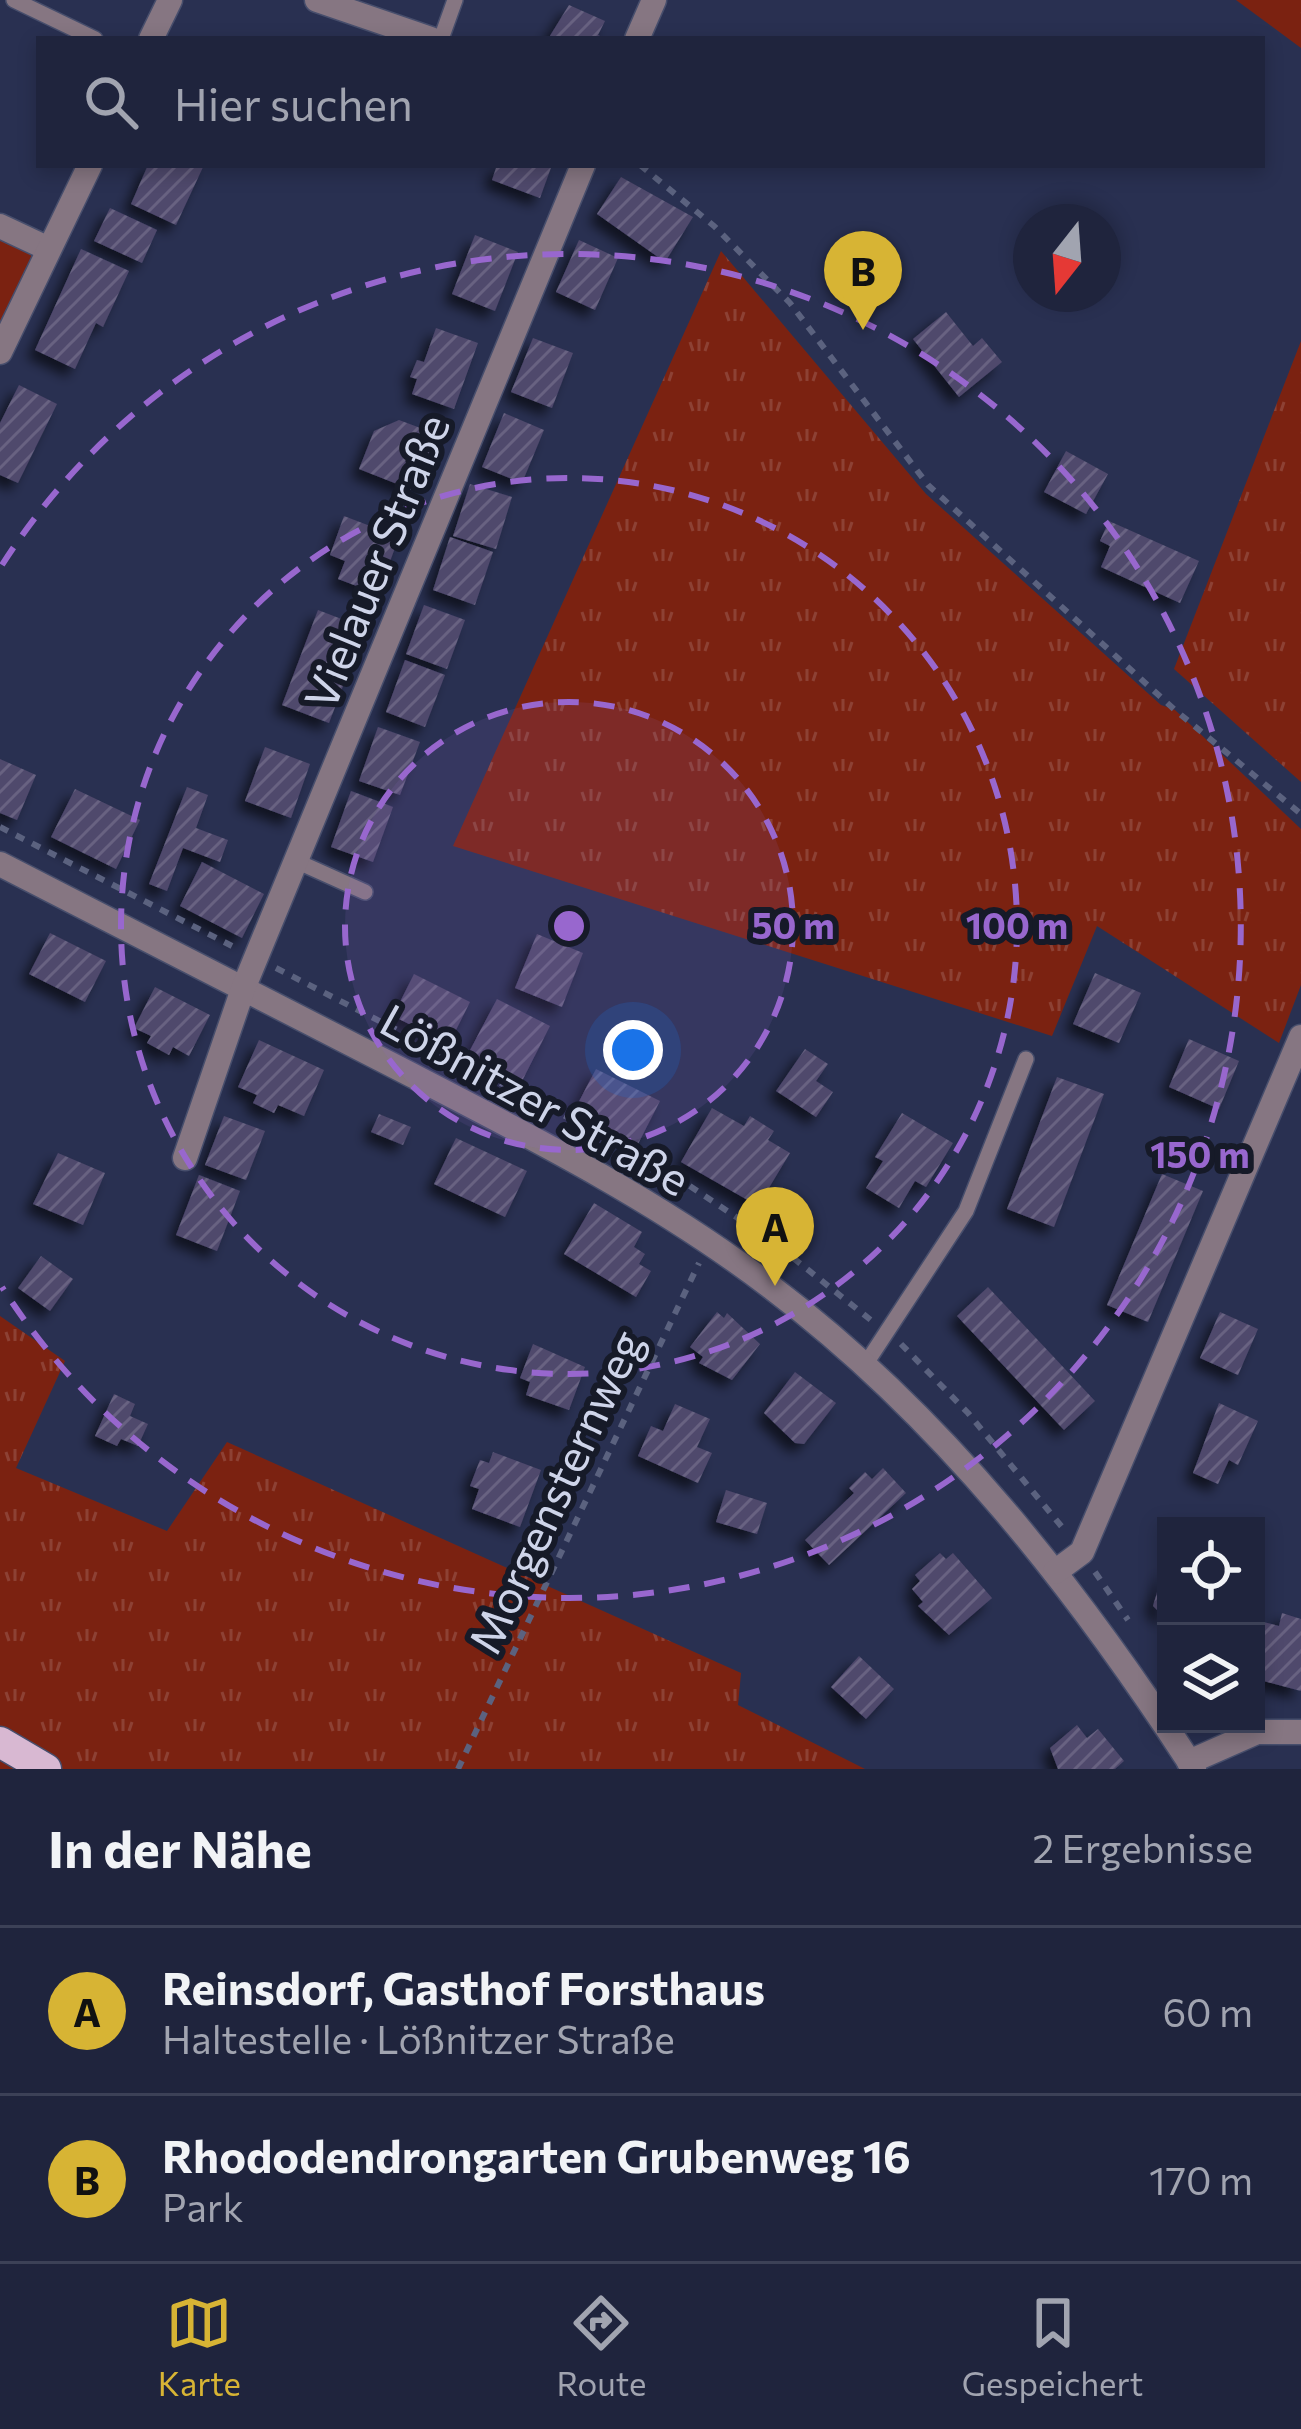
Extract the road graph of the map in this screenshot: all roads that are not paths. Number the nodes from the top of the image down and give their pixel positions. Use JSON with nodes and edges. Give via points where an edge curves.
{"nodes":[{"id":1,"x":14,"y":0,"type":"edge"},
{"id":2,"x":170,"y":0,"type":"edge"},
{"id":3,"x":317,"y":0,"type":"edge"},
{"id":4,"x":455,"y":0,"type":"edge"},
{"id":5,"x":654,"y":0,"type":"edge"},
{"id":6,"x":89,"y":36,"type":"edge"},
{"id":7,"x":153,"y":36,"type":"edge"},
{"id":8,"x":422,"y":36,"type":"edge"},
{"id":9,"x":442,"y":36,"type":"edge"},
{"id":10,"x":638,"y":36,"type":"edge"},
{"id":11,"x":89,"y":168,"type":"edge"},
{"id":12,"x":582,"y":168,"type":"edge"},
{"id":13,"x":0,"y":226,"type":"edge"},
{"id":14,"x":49,"y":249,"type":"junction"},
{"id":15,"x":0,"y":352,"type":"edge"},
{"id":16,"x":296,"y":862,"type":"junction"},
{"id":17,"x":0,"y":864,"type":"edge"},
{"id":18,"x":365,"y":892,"type":"dead end"},
{"id":19,"x":244,"y":989,"type":"junction"},
{"id":20,"x":1301,"y":1037,"type":"edge"},
{"id":21,"x":1026,"y":1059,"type":"dead end"},
{"id":22,"x":185,"y":1158,"type":"dead end"},
{"id":23,"x":866,"y":1365,"type":"junction"},
{"id":24,"x":1055,"y":1572,"type":"junction"},
{"id":25,"x":1301,"y":1732,"type":"edge"},
{"id":26,"x":0,"y":1742,"type":"edge"},
{"id":27,"x":1191,"y":1766,"type":"edge"},
{"id":28,"x":46,"y":1769,"type":"edge"}],
"edges":[{"from":1,"to":6,"type":"lane"},
{"from":2,"to":7,"type":"street"},
{"from":3,"to":8,"type":"street"},
{"from":4,"to":9,"type":"lane"},
{"from":5,"to":10,"type":"street"},
{"from":11,"to":14,"type":"street"},
{"from":12,"to":16,"type":"street","name":"Vielauer Straße"},
{"from":13,"to":14,"type":"street"},
{"from":14,"to":15,"type":"street"},
{"from":16,"to":18,"type":"lane"},
{"from":16,"to":19,"type":"street","name":"Vielauer Straße"},
{"from":17,"to":19,"type":"street","name":"Lößnitzer Straße"},
{"from":19,"to":22,"type":"street","name":"Vielauer Straße"},
{"from":19,"to":23,"type":"street","name":"Lößnitzer Straße","via":[[709,1241]]},
{"from":20,"to":24,"type":"street","via":[[1082,1552]]},
{"from":21,"to":23,"type":"lane","via":[[966,1211]]},
{"from":23,"to":24,"type":"street","name":"Lößnitzer Straße"},
{"from":24,"to":27,"type":"street","name":"Lößnitzer Straße"},
{"from":25,"to":27,"type":"street","via":[[1257,1732]]},
{"from":26,"to":28,"type":"main road"}]}
